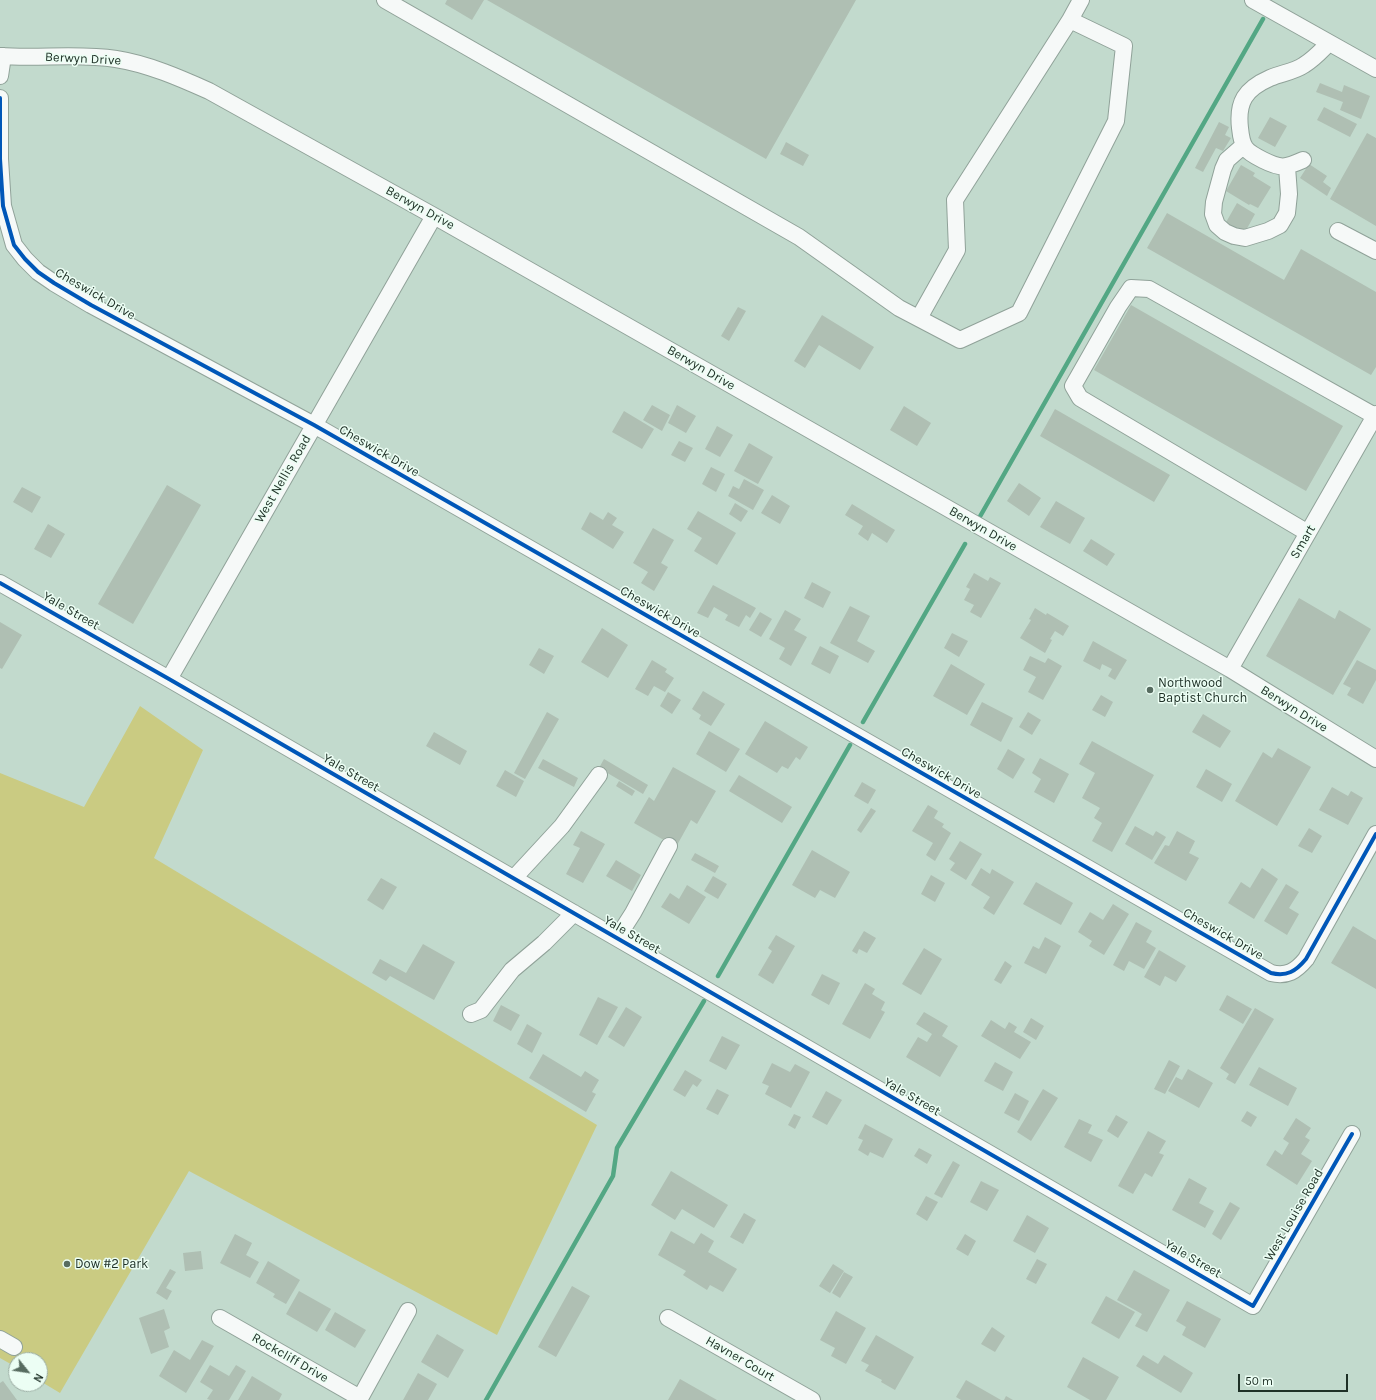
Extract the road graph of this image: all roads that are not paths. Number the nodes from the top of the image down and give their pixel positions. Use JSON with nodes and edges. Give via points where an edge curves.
{"nodes":[{"id":1,"x":385,"y":0,"type":"edge"},
{"id":2,"x":1081,"y":0,"type":"edge"},
{"id":3,"x":1254,"y":0,"type":"edge"},
{"id":4,"x":401,"y":4,"type":"edge"},
{"id":5,"x":1070,"y":20,"type":"junction"},
{"id":6,"x":1329,"y":43,"type":"junction"},
{"id":7,"x":2,"y":56,"type":"edge"},
{"id":8,"x":1376,"y":69,"type":"edge"},
{"id":9,"x":0,"y":76,"type":"edge"},
{"id":10,"x":0,"y":98,"type":"edge"},
{"id":11,"x":1242,"y":146,"type":"junction"},
{"id":12,"x":1303,"y":160,"type":"dead end"},
{"id":13,"x":1287,"y":167,"type":"junction"},
{"id":14,"x":434,"y":216,"type":"junction"},
{"id":15,"x":1338,"y":232,"type":"dead end"},
{"id":16,"x":1376,"y":251,"type":"edge"},
{"id":17,"x":919,"y":318,"type":"junction"},
{"id":18,"x":1375,"y":415,"type":"edge"},
{"id":19,"x":314,"y":425,"type":"junction"},
{"id":20,"x":1308,"y":533,"type":"junction"},
{"id":21,"x":0,"y":583,"type":"edge"},
{"id":22,"x":1230,"y":669,"type":"junction"},
{"id":23,"x":169,"y":679,"type":"junction"},
{"id":24,"x":1376,"y":759,"type":"edge"},
{"id":25,"x":598,"y":775,"type":"dead end"},
{"id":26,"x":1376,"y":834,"type":"edge"},
{"id":27,"x":669,"y":846,"type":"dead end"},
{"id":28,"x":514,"y":878,"type":"junction"},
{"id":29,"x":574,"y":913,"type":"junction"},
{"id":30,"x":617,"y":938,"type":"junction"},
{"id":31,"x":471,"y":1014,"type":"dead end"},
{"id":32,"x":1352,"y":1134,"type":"dead end"},
{"id":33,"x":1253,"y":1306,"type":"joint"},
{"id":34,"x":408,"y":1311,"type":"dead end"},
{"id":35,"x":220,"y":1318,"type":"dead end"},
{"id":36,"x":668,"y":1318,"type":"dead end"},
{"id":37,"x":0,"y":1339,"type":"edge"},
{"id":38,"x":14,"y":1347,"type":"dead end"},
{"id":39,"x":360,"y":1399,"type":"edge"},
{"id":40,"x":812,"y":1400,"type":"edge"}],
"edges":[{"from":1,"to":4,"type":"street"},
{"from":2,"to":5,"type":"street"},
{"from":3,"to":6,"type":"street"},
{"from":4,"to":17,"type":"street","via":[[799,237],[899,308]]},
{"from":5,"to":17,"type":"street","via":[[955,200],[957,250]]},
{"from":5,"to":17,"type":"street","via":[[1124,46],[1116,121],[1019,313],[960,340]]},
{"from":6,"to":8,"type":"street"},
{"from":6,"to":11,"type":"street","via":[[1304,66],[1270,78],[1257,85],[1244,97],[1239,108]]},
{"from":7,"to":9,"type":"street"},
{"from":7,"to":14,"type":"street","name":"Berwyn Drive","via":[[116,59],[180,78],[209,91]]},
{"from":10,"to":19,"type":"street","name":"Cheswick Drive","via":[[3,206],[14,245],[25,259],[38,272],[91,305]]},
{"from":11,"to":13,"type":"street","via":[[1252,155],[1273,165]]},
{"from":11,"to":13,"type":"street","via":[[1227,160],[1222,169],[1215,196],[1213,214],[1217,225],[1225,232],[1245,238],[1280,225],[1287,213]]},
{"from":12,"to":13,"type":"street"},
{"from":14,"to":19,"type":"street","name":"West Nellis Road"},
{"from":14,"to":22,"type":"street","name":"Berwyn Drive"},
{"from":15,"to":16,"type":"street"},
{"from":18,"to":20,"type":"street","name":"Smart"},
{"from":18,"to":20,"type":"street","via":[[1149,289],[1131,288],[1073,386],[1080,398]]},
{"from":19,"to":23,"type":"street","name":"West Nellis Road"},
{"from":19,"to":26,"type":"street","name":"Cheswick Drive","via":[[1271,973],[1283,975],[1299,967]]},
{"from":20,"to":22,"type":"street","name":"Smart"},
{"from":21,"to":23,"type":"street","name":"Yale Street"},
{"from":22,"to":24,"type":"street","name":"Berwyn Drive"},
{"from":23,"to":28,"type":"street","name":"Yale Street"},
{"from":25,"to":28,"type":"street","via":[[562,826]]},
{"from":27,"to":30,"type":"street"},
{"from":28,"to":29,"type":"street","name":"Yale Street"},
{"from":29,"to":30,"type":"street","name":"Yale Street"},
{"from":29,"to":31,"type":"street","via":[[512,970],[481,1010]]},
{"from":30,"to":33,"type":"street","name":"Yale Street"},
{"from":32,"to":33,"type":"street","name":"West Louise Road"},
{"from":34,"to":39,"type":"street"},
{"from":35,"to":39,"type":"street","name":"Rockcliff Drive"},
{"from":36,"to":40,"type":"street","name":"Havner Court"},
{"from":37,"to":38,"type":"street"}]}
